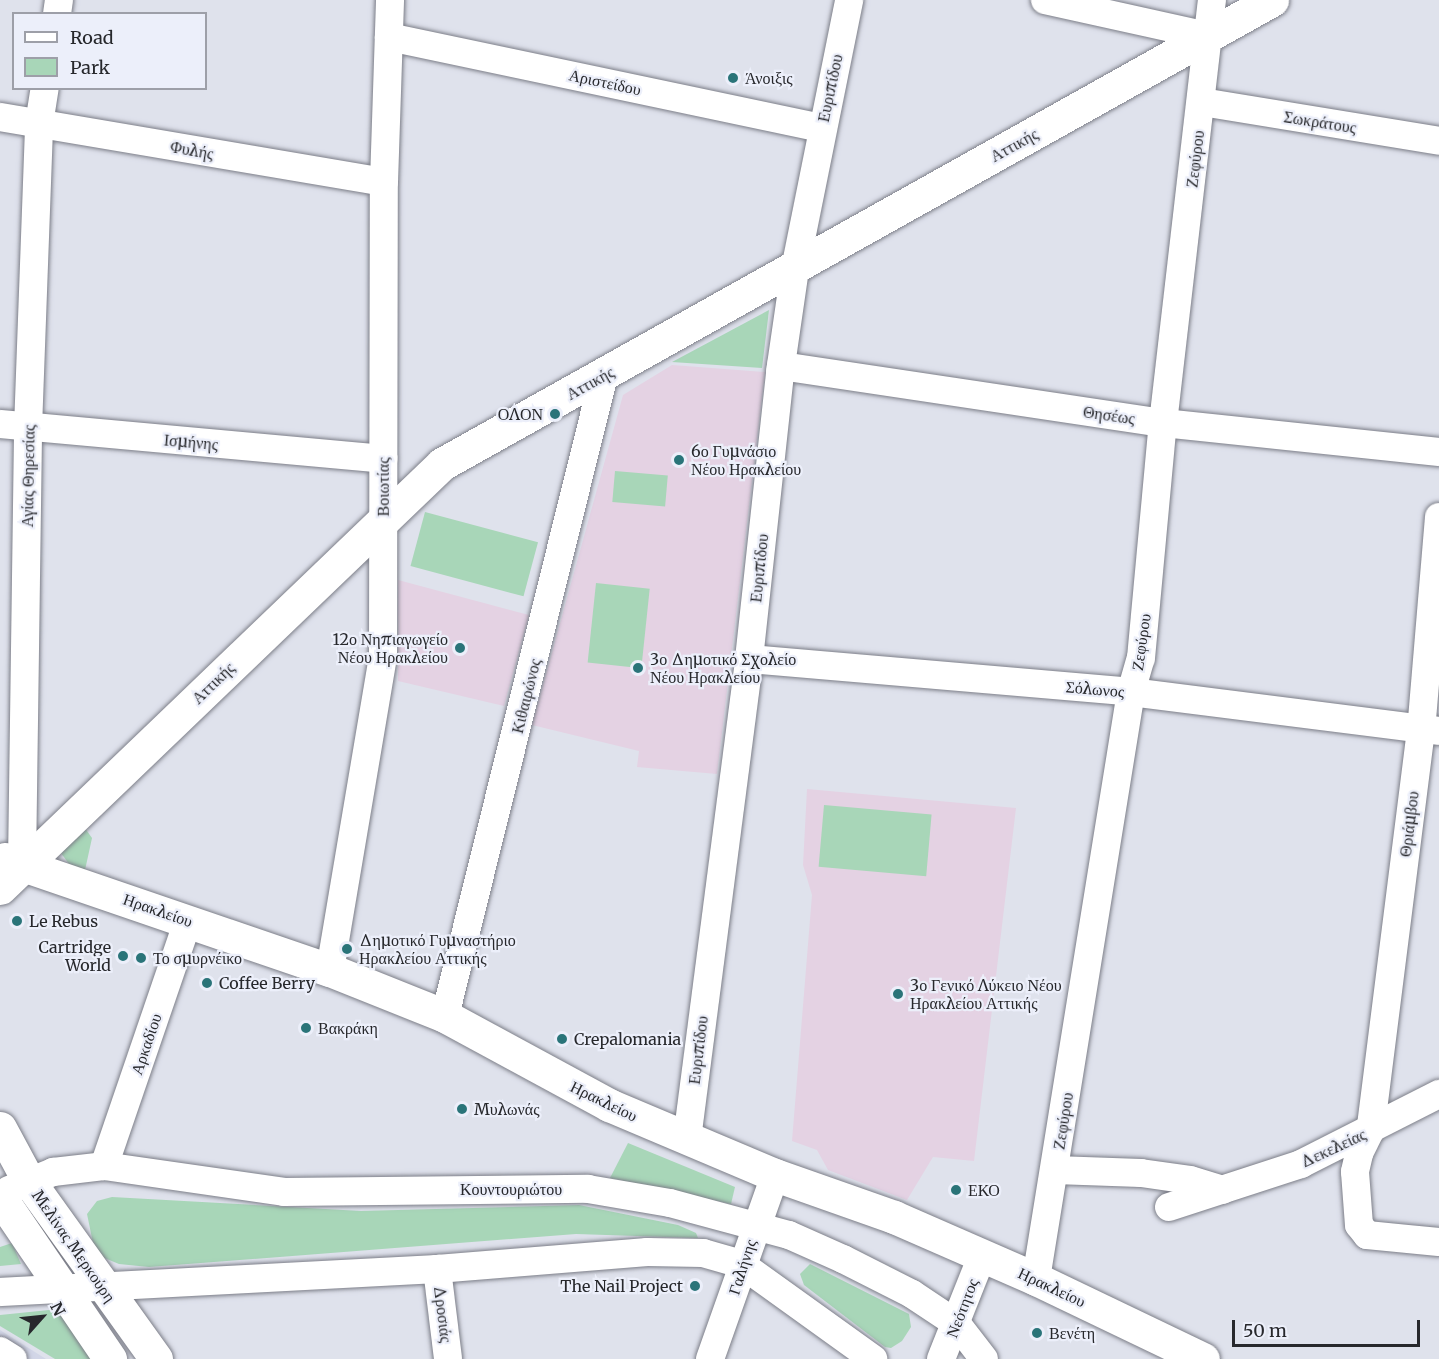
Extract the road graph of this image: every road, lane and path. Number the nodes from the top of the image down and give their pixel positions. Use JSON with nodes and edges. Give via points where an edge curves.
{"nodes":[{"id":1,"x":390,"y":0,"type":"edge"},
{"id":2,"x":849,"y":0,"type":"edge"},
{"id":3,"x":1045,"y":0,"type":"edge"},
{"id":4,"x":1212,"y":0,"type":"edge"},
{"id":5,"x":1272,"y":0,"type":"edge"},
{"id":6,"x":1208,"y":36,"type":"junction"},
{"id":7,"x":388,"y":37,"type":"junction"},
{"id":8,"x":45,"y":90,"type":"edge"},
{"id":9,"x":1202,"y":102,"type":"junction"},
{"id":10,"x":0,"y":117,"type":"edge"},
{"id":11,"x":39,"y":124,"type":"junction"},
{"id":12,"x":821,"y":128,"type":"junction"},
{"id":13,"x":1439,"y":141,"type":"edge"},
{"id":14,"x":384,"y":182,"type":"junction"},
{"id":15,"x":795,"y":269,"type":"junction"},
{"id":16,"x":781,"y":366,"type":"junction"},
{"id":17,"x":604,"y":375,"type":"junction"},
{"id":18,"x":1163,"y":423,"type":"junction"},
{"id":19,"x":0,"y":424,"type":"edge"},
{"id":20,"x":28,"y":428,"type":"junction"},
{"id":21,"x":1439,"y":452,"type":"edge"},
{"id":22,"x":383,"y":459,"type":"junction"},
{"id":23,"x":1439,"y":517,"type":"edge"},
{"id":24,"x":383,"y":521,"type":"junction"},
{"id":25,"x":749,"y":659,"type":"junction"},
{"id":26,"x":1131,"y":692,"type":"junction"},
{"id":27,"x":1430,"y":730,"type":"edge"},
{"id":28,"x":11,"y":861,"type":"edge"},
{"id":29,"x":0,"y":888,"type":"edge"},
{"id":30,"x":188,"y":921,"type":"junction"},
{"id":31,"x":330,"y":970,"type":"junction"},
{"id":32,"x":444,"y":1016,"type":"junction"},
{"id":33,"x":1439,"y":1094,"type":"edge"},
{"id":34,"x":0,"y":1128,"type":"edge"},
{"id":35,"x":1370,"y":1131,"type":"junction"},
{"id":36,"x":687,"y":1139,"type":"junction"},
{"id":37,"x":104,"y":1166,"type":"junction"},
{"id":38,"x":1055,"y":1170,"type":"junction"},
{"id":39,"x":775,"y":1175,"type":"junction"},
{"id":40,"x":9,"y":1190,"type":"edge"},
{"id":41,"x":1223,"y":1190,"type":"junction"},
{"id":42,"x":1169,"y":1207,"type":"dead end"},
{"id":43,"x":756,"y":1224,"type":"junction"},
{"id":44,"x":1439,"y":1242,"type":"edge"},
{"id":45,"x":982,"y":1256,"type":"junction"},
{"id":46,"x":741,"y":1264,"type":"junction"},
{"id":47,"x":437,"y":1269,"type":"junction"},
{"id":48,"x":1036,"y":1279,"type":"junction"},
{"id":49,"x":101,"y":1284,"type":"junction"},
{"id":50,"x":59,"y":1286,"type":"junction"},
{"id":51,"x":0,"y":1292,"type":"edge"},
{"id":52,"x":957,"y":1324,"type":"junction"},
{"id":53,"x":0,"y":1351,"type":"edge"},
{"id":54,"x":13,"y":1359,"type":"edge"},
{"id":55,"x":110,"y":1359,"type":"edge"},
{"id":56,"x":156,"y":1359,"type":"edge"},
{"id":57,"x":448,"y":1359,"type":"edge"},
{"id":58,"x":710,"y":1359,"type":"edge"},
{"id":59,"x":873,"y":1359,"type":"edge"},
{"id":60,"x":941,"y":1359,"type":"edge"},
{"id":61,"x":984,"y":1359,"type":"edge"},
{"id":62,"x":1203,"y":1359,"type":"edge"}],
"edges":[{"from":1,"to":7,"type":"street","name":"Βοιωτίας"},
{"from":2,"to":12,"type":"street","name":"Ευριπίδου"},
{"from":3,"to":6,"type":"street"},
{"from":4,"to":6,"type":"street","name":"Ζεφύρου"},
{"from":5,"to":6,"type":"street","name":"Αττικής"},
{"from":6,"to":9,"type":"street","name":"Ζεφύρου"},
{"from":6,"to":15,"type":"street","name":"Αττικής"},
{"from":7,"to":12,"type":"street","name":"Αριστείδου"},
{"from":7,"to":14,"type":"street","name":"Βοιωτίας"},
{"from":8,"to":11,"type":"street","name":"Αγίας Θηρεσίας"},
{"from":9,"to":13,"type":"street","name":"Σωκράτους"},
{"from":9,"to":18,"type":"street","name":"Ζεφύρου"},
{"from":10,"to":11,"type":"street","name":"Φυλής"},
{"from":11,"to":14,"type":"street","name":"Φυλής"},
{"from":11,"to":20,"type":"street","name":"Αγίας Θηρεσίας"},
{"from":12,"to":15,"type":"street","name":"Ευριπίδου"},
{"from":14,"to":22,"type":"street","name":"Βοιωτίας"},
{"from":15,"to":16,"type":"street","name":"Ευριπίδου"},
{"from":15,"to":17,"type":"street","name":"Αττικής"},
{"from":16,"to":18,"type":"street","name":"Θησέως"},
{"from":16,"to":25,"type":"street","name":"Ευριπίδου"},
{"from":17,"to":24,"type":"street","name":"Αττικής","via":[[442,464]]},
{"from":17,"to":32,"type":"street","name":"Κιθαιρώνος"},
{"from":18,"to":21,"type":"street","name":"Θησέως"},
{"from":18,"to":26,"type":"street","name":"Ζεφύρου","via":[[1141,658]]},
{"from":19,"to":20,"type":"street","name":"Ισμήνης"},
{"from":20,"to":22,"type":"street","name":"Ισμήνης"},
{"from":20,"to":28,"type":"street","name":"Αγίας Θηρεσίας"},
{"from":22,"to":24,"type":"street","name":"Βοιωτίας"},
{"from":23,"to":27,"type":"street","name":"Θριάμβου"},
{"from":24,"to":28,"type":"street","name":"Αττικής"},
{"from":24,"to":31,"type":"street","name":"Βοιωτίας","via":[[383,656]]},
{"from":25,"to":26,"type":"street","name":"Σόλωνος"},
{"from":25,"to":36,"type":"street","name":"Ευριπίδου"},
{"from":26,"to":27,"type":"street","name":"Σόλωνος"},
{"from":26,"to":38,"type":"street","name":"Ζεφύρου"},
{"from":27,"to":35,"type":"street","name":"Θριάμβου"},
{"from":28,"to":29,"type":"street","name":"Αττικής"},
{"from":28,"to":30,"type":"street","name":"Ηρακλείου"},
{"from":30,"to":31,"type":"street","name":"Ηρακλείου"},
{"from":30,"to":37,"type":"street","name":"Αρκαδίου"},
{"from":31,"to":32,"type":"street","name":"Ηρακλείου"},
{"from":32,"to":36,"type":"street","name":"Ηρακλείου","via":[[609,1105]]},
{"from":33,"to":35,"type":"street","name":"Δεκελείας"},
{"from":34,"to":40,"type":"street","name":"Μελίνας Μερκούρη"},
{"from":35,"to":41,"type":"street","name":"Δεκελείας","via":[[1301,1164]]},
{"from":35,"to":44,"type":"street","name":"Θριάμβου","via":[[1355,1172],[1359,1225],[1367,1235],[1384,1239]]},
{"from":36,"to":39,"type":"street","name":"Ηρακλείου"},
{"from":37,"to":40,"type":"street","name":"Κουντουριώτου","via":[[54,1172]]},
{"from":37,"to":43,"type":"street","name":"Κουντουριώτου","via":[[284,1192],[588,1189],[670,1203]]},
{"from":38,"to":41,"type":"street","via":[[1141,1173],[1190,1180]]},
{"from":38,"to":48,"type":"street","name":"Ζεφύρου"},
{"from":39,"to":43,"type":"street","name":"Γαλήνης"},
{"from":39,"to":45,"type":"street","name":"Ηρακλείου","via":[[894,1216]]},
{"from":40,"to":49,"type":"street","name":"Μελίνας Μερκούρη"},
{"from":40,"to":50,"type":"street","name":"Μελίνας Μερκούρη"},
{"from":41,"to":42,"type":"street","name":"Δεκελείας"},
{"from":43,"to":46,"type":"street","name":"Γαλήνης"},
{"from":43,"to":52,"type":"street","name":"Κουντουριώτου","via":[[843,1259],[912,1293]]},
{"from":45,"to":48,"type":"street","name":"Ηρακλείου"},
{"from":45,"to":52,"type":"street","name":"Νεότητος"},
{"from":46,"to":47,"type":"street","via":[[728,1257],[674,1250]]},
{"from":46,"to":58,"type":"street","name":"Γαλήνης"},
{"from":46,"to":59,"type":"street"},
{"from":47,"to":49,"type":"street"},
{"from":47,"to":57,"type":"street","name":"Δροσιάς"},
{"from":48,"to":62,"type":"street","name":"Ηρακλείου"},
{"from":49,"to":50,"type":"street"},
{"from":49,"to":56,"type":"street","name":"Μελίνας Μερκούρη"},
{"from":50,"to":51,"type":"street"},
{"from":50,"to":55,"type":"street","name":"Μελίνας Μερκούρη"},
{"from":52,"to":60,"type":"street","name":"Νεότητος"},
{"from":52,"to":61,"type":"street","name":"Κουντουριώτου"},
{"from":53,"to":54,"type":"street"}]}
